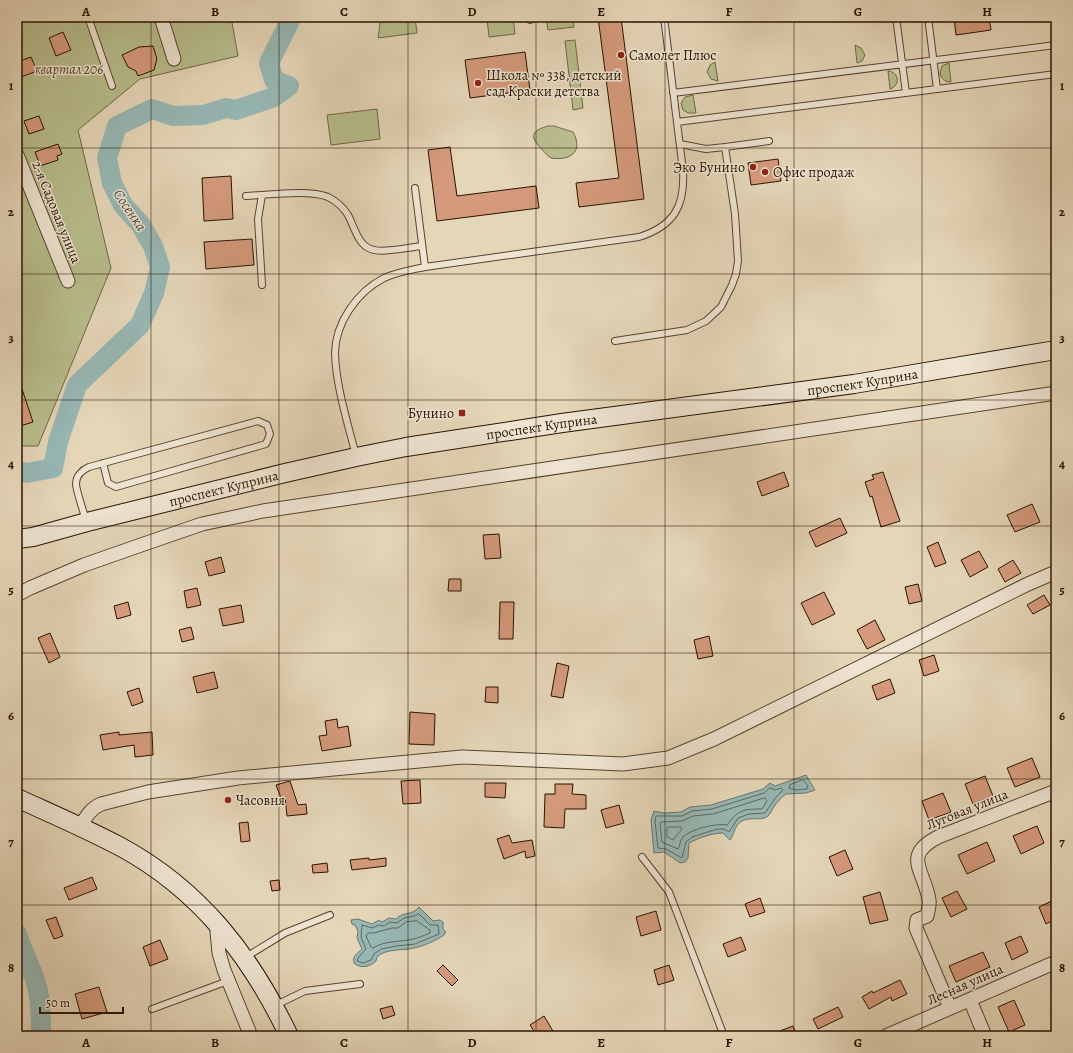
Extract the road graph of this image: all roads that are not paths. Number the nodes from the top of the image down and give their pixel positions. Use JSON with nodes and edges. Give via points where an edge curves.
{"nodes":[{"id":1,"x":88,"y":17,"type":"edge"},
{"id":2,"x":161,"y":17,"type":"edge"},
{"id":3,"x":664,"y":17,"type":"edge"},
{"id":4,"x":896,"y":17,"type":"edge"},
{"id":5,"x":928,"y":17,"type":"edge"},
{"id":6,"x":1056,"y":45,"type":"edge"},
{"id":7,"x":174,"y":59,"type":"dead end"},
{"id":8,"x":934,"y":60,"type":"junction"},
{"id":9,"x":902,"y":64,"type":"junction"},
{"id":10,"x":1056,"y":74,"type":"edge"},
{"id":11,"x":112,"y":86,"type":"dead end"},
{"id":12,"x":937,"y":89,"type":"junction"},
{"id":13,"x":674,"y":93,"type":"junction"},
{"id":14,"x":906,"y":93,"type":"junction"},
{"id":15,"x":677,"y":122,"type":"junction"},
{"id":16,"x":769,"y":141,"type":"dead end"},
{"id":17,"x":680,"y":144,"type":"junction"},
{"id":18,"x":725,"y":148,"type":"junction"},
{"id":19,"x":17,"y":155,"type":"edge"},
{"id":20,"x":415,"y":188,"type":"dead end"},
{"id":21,"x":262,"y":195,"type":"junction"},
{"id":22,"x":246,"y":196,"type":"dead end"},
{"id":23,"x":422,"y":246,"type":"junction"},
{"id":24,"x":425,"y":267,"type":"junction"},
{"id":25,"x":68,"y":281,"type":"dead end"},
{"id":26,"x":262,"y":285,"type":"dead end"},
{"id":27,"x":615,"y":341,"type":"dead end"},
{"id":28,"x":1056,"y":350,"type":"edge"},
{"id":29,"x":1056,"y":393,"type":"edge"},
{"id":30,"x":356,"y":457,"type":"junction"},
{"id":31,"x":103,"y":463,"type":"junction"},
{"id":32,"x":87,"y":522,"type":"junction"},
{"id":33,"x":25,"y":538,"type":"edge"},
{"id":34,"x":17,"y":546,"type":"edge"},
{"id":35,"x":1056,"y":572,"type":"edge"},
{"id":36,"x":17,"y":595,"type":"edge"},
{"id":37,"x":1056,"y":791,"type":"edge"},
{"id":38,"x":17,"y":798,"type":"edge"},
{"id":39,"x":80,"y":827,"type":"junction"},
{"id":40,"x":642,"y":857,"type":"dead end"},
{"id":41,"x":330,"y":915,"type":"dead end"},
{"id":42,"x":216,"y":921,"type":"junction"},
{"id":43,"x":245,"y":958,"type":"junction"},
{"id":44,"x":1056,"y":962,"type":"edge"},
{"id":45,"x":228,"y":981,"type":"junction"},
{"id":46,"x":360,"y":984,"type":"dead end"},
{"id":47,"x":970,"y":1000,"type":"junction"},
{"id":48,"x":275,"y":1006,"type":"junction"},
{"id":49,"x":950,"y":1008,"type":"junction"},
{"id":50,"x":152,"y":1009,"type":"dead end"},
{"id":51,"x":251,"y":1036,"type":"edge"},
{"id":52,"x":289,"y":1036,"type":"edge"},
{"id":53,"x":724,"y":1036,"type":"edge"},
{"id":54,"x":886,"y":1036,"type":"edge"},
{"id":55,"x":985,"y":1036,"type":"edge"}],
"edges":[{"from":1,"to":11,"type":"lane"},
{"from":2,"to":7,"type":"street"},
{"from":3,"to":13,"type":"lane"},
{"from":4,"to":9,"type":"lane"},
{"from":5,"to":8,"type":"lane"},
{"from":6,"to":8,"type":"lane"},
{"from":8,"to":9,"type":"lane"},
{"from":8,"to":12,"type":"lane"},
{"from":9,"to":13,"type":"lane"},
{"from":9,"to":14,"type":"lane"},
{"from":10,"to":12,"type":"lane"},
{"from":12,"to":14,"type":"lane"},
{"from":13,"to":15,"type":"lane"},
{"from":14,"to":15,"type":"lane"},
{"from":15,"to":17,"type":"lane"},
{"from":16,"to":18,"type":"lane"},
{"from":17,"to":18,"type":"lane","via":[[706,149]]},
{"from":17,"to":24,"type":"lane","via":[[684,188],[682,199],[670,219],[651,233],[639,237]]},
{"from":18,"to":27,"type":"lane","via":[[735,214],[738,261],[732,285],[721,307],[706,321],[687,330]]},
{"from":19,"to":25,"type":"street","name":"2-я Садовая улица"},
{"from":20,"to":23,"type":"lane"},
{"from":21,"to":22,"type":"lane"},
{"from":21,"to":23,"type":"lane","via":[[314,193],[330,198],[347,214],[363,245],[375,251]]},
{"from":21,"to":26,"type":"lane","via":[[258,219]]},
{"from":23,"to":24,"type":"lane"},
{"from":24,"to":30,"type":"lane","via":[[394,274],[370,287],[354,304],[341,326],[335,353],[337,375]]},
{"from":28,"to":30,"type":"main road","name":"проспект Куприна","via":[[854,384],[562,423]]},
{"from":29,"to":36,"type":"street","via":[[264,511],[202,524],[141,544],[84,565]]},
{"from":30,"to":32,"type":"main road","name":"проспект Куприна"},
{"from":31,"to":31,"type":"lane","via":[[258,421],[267,425],[270,434],[266,444],[116,487],[108,483]]},
{"from":31,"to":32,"type":"lane","via":[[84,469],[78,476],[76,484]]},
{"from":32,"to":33,"type":"main road","name":"проспект Куприна"},
{"from":33,"to":34,"type":"main road","name":"проспект Куприна"},
{"from":35,"to":39,"type":"street","via":[[714,739],[668,758],[623,764],[462,757],[238,778],[148,792],[100,804],[94,807]]},
{"from":37,"to":49,"type":"street","name":"Луговая улица","via":[[938,836],[927,842],[919,852],[917,861],[929,900],[927,916],[917,920],[916,928]]},
{"from":38,"to":39,"type":"main road"},
{"from":39,"to":42,"type":"main road","via":[[121,847],[163,874]]},
{"from":40,"to":53,"type":"lane","via":[[668,892]]},
{"from":41,"to":43,"type":"lane","via":[[285,933]]},
{"from":42,"to":43,"type":"main road"},
{"from":42,"to":45,"type":"street","via":[[219,953]]},
{"from":43,"to":48,"type":"main road"},
{"from":44,"to":47,"type":"street","name":"Лесная улица"},
{"from":45,"to":50,"type":"lane"},
{"from":45,"to":51,"type":"street"},
{"from":46,"to":48,"type":"lane","via":[[305,991]]},
{"from":47,"to":49,"type":"street","name":"Лесная улица"},
{"from":47,"to":55,"type":"street"},
{"from":48,"to":52,"type":"main road"},
{"from":49,"to":54,"type":"street","name":"Лесная улица"}]}
